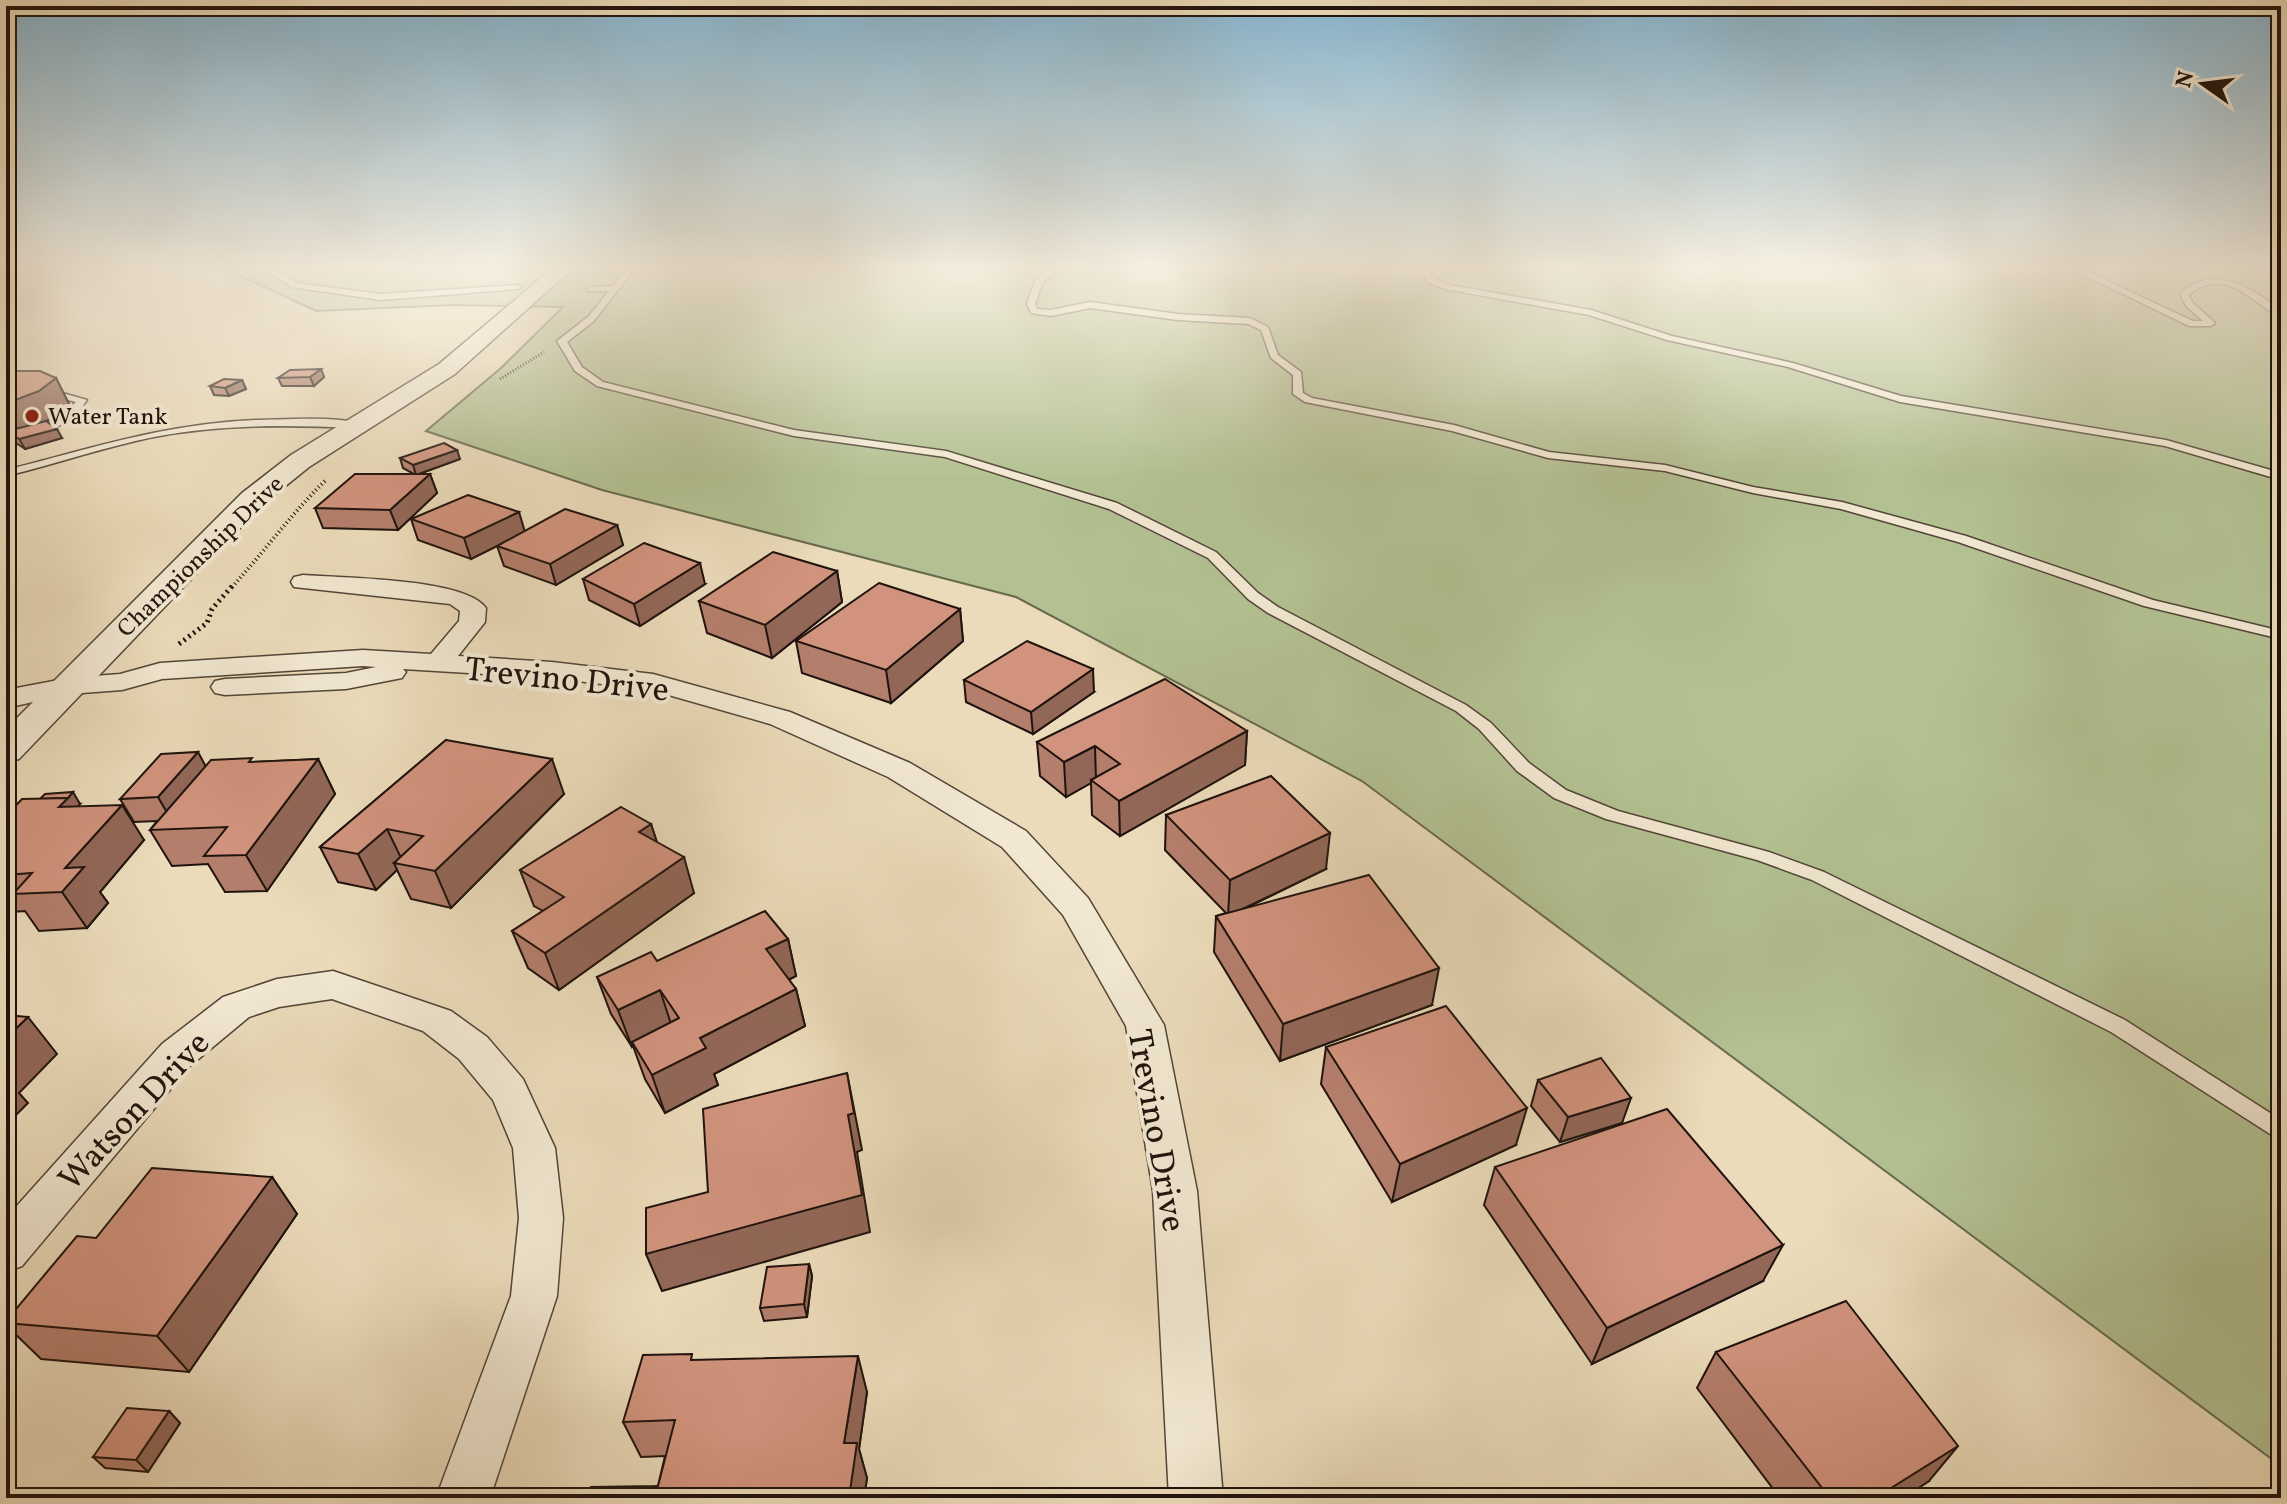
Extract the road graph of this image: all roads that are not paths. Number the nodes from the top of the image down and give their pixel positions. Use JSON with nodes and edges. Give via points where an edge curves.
{"nodes":[{"id":1,"x":483,"y":338,"type":"edge"},
{"id":2,"x":565,"y":338,"type":"edge"},
{"id":3,"x":1269,"y":338,"type":"edge"},
{"id":4,"x":1671,"y":338,"type":"edge"},
{"id":5,"x":6,"y":398,"type":"edge"},
{"id":6,"x":356,"y":425,"type":"junction"},
{"id":7,"x":10,"y":440,"type":"edge"},
{"id":8,"x":6,"y":473,"type":"edge"},
{"id":9,"x":2281,"y":477,"type":"edge"},
{"id":10,"x":303,"y":582,"type":"dead end"},
{"id":11,"x":2281,"y":635,"type":"edge"},
{"id":12,"x":437,"y":664,"type":"junction"},
{"id":13,"x":6,"y":680,"type":"edge"},
{"id":14,"x":69,"y":686,"type":"junction"},
{"id":15,"x":6,"y":699,"type":"edge"},
{"id":16,"x":6,"y":751,"type":"edge"},
{"id":17,"x":2281,"y":1132,"type":"edge"},
{"id":18,"x":6,"y":1251,"type":"edge"},
{"id":19,"x":463,"y":1498,"type":"edge"},
{"id":20,"x":1196,"y":1498,"type":"edge"}],
"edges":[{"from":1,"to":6,"type":"street","name":"Championship Drive","via":[[447,369]]},
{"from":2,"to":17,"type":"lane","via":[[578,369],[608,387],[794,433],[954,456],[1124,510],[1212,555],[1273,610],[1461,708],[1560,794],[1612,815],[1818,876],[2118,1026]]},
{"from":3,"to":11,"type":"lane","via":[[1274,356],[1298,374],[1298,394],[1309,400],[1454,428],[1548,455],[1665,468],[1842,506],[1962,539],[2149,603]]},
{"from":4,"to":9,"type":"lane","via":[[1790,365],[1867,391],[2166,443]]},
{"from":5,"to":7,"type":"lane","via":[[52,393],[82,400],[60,420]]},
{"from":6,"to":8,"type":"lane","via":[[186,428]]},
{"from":6,"to":14,"type":"street","name":"Championship Drive","via":[[252,499]]},
{"from":10,"to":12,"type":"street","via":[[458,598],[473,608],[472,622]]},
{"from":12,"to":14,"type":"street","name":"Trevino Drive","via":[[346,681],[145,691],[122,682]]},
{"from":12,"to":20,"type":"street","name":"Trevino Drive","via":[[653,682],[780,718],[899,770],[1014,839],[1076,907],[1145,1025],[1175,1191]]},
{"from":13,"to":14,"type":"street"},
{"from":14,"to":15,"type":"street"},
{"from":14,"to":16,"type":"street","name":"Championship Drive"},
{"from":18,"to":19,"type":"street","name":"Watson Drive","via":[[176,1055],[236,1007],[277,993],[333,985],[437,1021],[473,1048],[509,1091],[534,1148],[541,1218],[534,1296]]}]}
